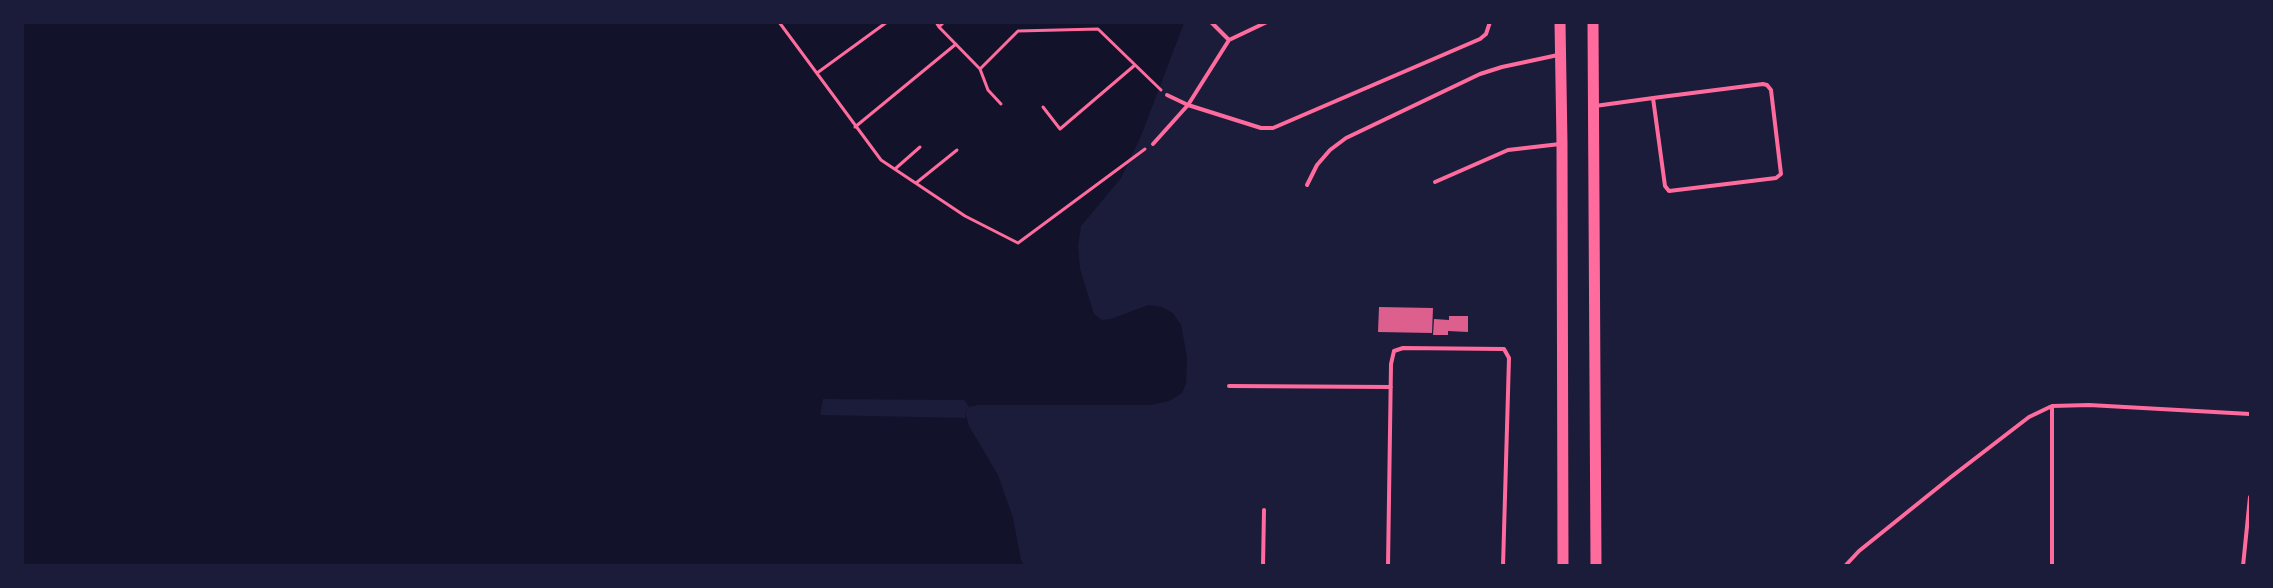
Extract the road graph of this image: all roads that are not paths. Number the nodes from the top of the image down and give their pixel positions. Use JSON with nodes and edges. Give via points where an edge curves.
{"nodes":[{"id":1,"x":1211,"y":22,"type":"edge"},
{"id":2,"x":1267,"y":22,"type":"edge"},
{"id":3,"x":1490,"y":22,"type":"edge"},
{"id":4,"x":1560,"y":22,"type":"edge"},
{"id":5,"x":1593,"y":22,"type":"edge"},
{"id":6,"x":1230,"y":40,"type":"junction"},
{"id":7,"x":1560,"y":55,"type":"junction"},
{"id":8,"x":1167,"y":95,"type":"road end"},
{"id":9,"x":1653,"y":98,"type":"junction"},
{"id":10,"x":1188,"y":105,"type":"junction"},
{"id":11,"x":1594,"y":106,"type":"junction"},
{"id":12,"x":1153,"y":144,"type":"road end"},
{"id":13,"x":1562,"y":144,"type":"junction"},
{"id":14,"x":1435,"y":182,"type":"dead end"},
{"id":15,"x":1307,"y":185,"type":"dead end"},
{"id":16,"x":1229,"y":386,"type":"dead end"},
{"id":17,"x":1391,"y":387,"type":"junction"},
{"id":18,"x":2052,"y":406,"type":"junction"},
{"id":19,"x":2250,"y":414,"type":"edge"},
{"id":20,"x":2250,"y":496,"type":"edge"},
{"id":21,"x":1264,"y":510,"type":"dead end"},
{"id":22,"x":1264,"y":566,"type":"edge"},
{"id":23,"x":1388,"y":566,"type":"edge"},
{"id":24,"x":1503,"y":566,"type":"edge"},
{"id":25,"x":1563,"y":566,"type":"edge"},
{"id":26,"x":1596,"y":566,"type":"edge"},
{"id":27,"x":1845,"y":566,"type":"edge"},
{"id":28,"x":2052,"y":566,"type":"edge"},
{"id":29,"x":2243,"y":566,"type":"edge"}],
"edges":[{"from":1,"to":6,"type":"lane"},
{"from":2,"to":6,"type":"lane"},
{"from":3,"to":10,"type":"lane","via":[[1486,34],[1480,39],[1282,125],[1261,128]]},
{"from":4,"to":7,"type":"main road"},
{"from":5,"to":11,"type":"main road"},
{"from":6,"to":10,"type":"lane"},
{"from":7,"to":13,"type":"main road"},
{"from":7,"to":15,"type":"lane","via":[[1480,74],[1346,138],[1317,165]]},
{"from":8,"to":10,"type":"lane"},
{"from":9,"to":9,"type":"lane","via":[[1767,84],[1771,90],[1782,174],[1776,178],[1669,191],[1665,186]]},
{"from":9,"to":11,"type":"lane"},
{"from":10,"to":12,"type":"lane"},
{"from":11,"to":26,"type":"main road"},
{"from":13,"to":14,"type":"lane","via":[[1508,150]]},
{"from":13,"to":25,"type":"main road"},
{"from":16,"to":17,"type":"lane"},
{"from":17,"to":23,"type":"lane"},
{"from":17,"to":24,"type":"lane","via":[[1394,351],[1403,348],[1504,349],[1509,358]]},
{"from":18,"to":19,"type":"lane"},
{"from":18,"to":27,"type":"lane","via":[[2029,417],[1966,465],[1859,551]]},
{"from":18,"to":28,"type":"lane"},
{"from":20,"to":29,"type":"lane"},
{"from":21,"to":22,"type":"lane"}]}
